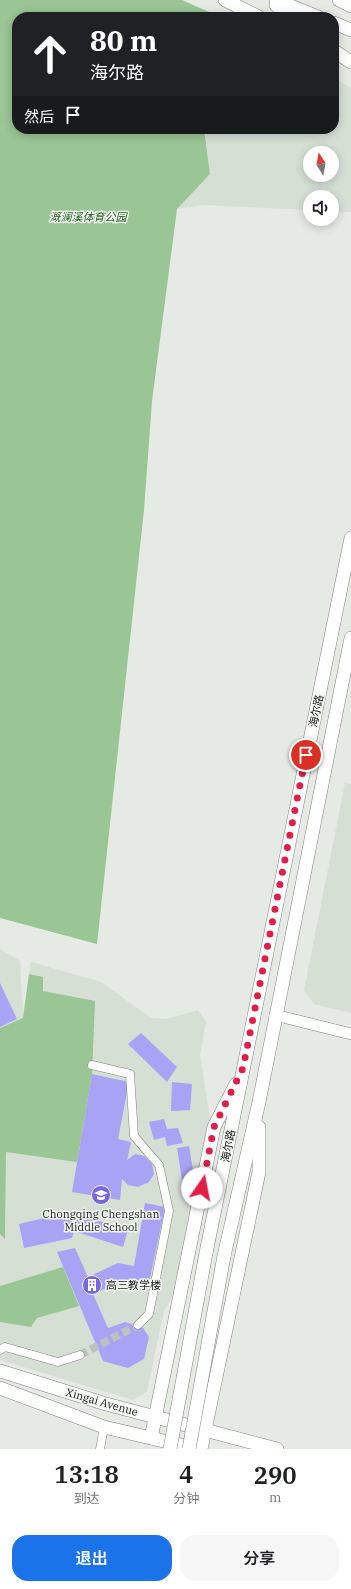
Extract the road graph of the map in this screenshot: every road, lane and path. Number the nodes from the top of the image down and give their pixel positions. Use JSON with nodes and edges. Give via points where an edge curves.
{"nodes":[{"id":1,"x":225,"y":0,"type":"edge"},
{"id":2,"x":270,"y":0,"type":"edge"},
{"id":3,"x":276,"y":0,"type":"edge"},
{"id":4,"x":338,"y":0,"type":"edge"},
{"id":5,"x":351,"y":6,"type":"edge"},
{"id":6,"x":249,"y":12,"type":"edge"},
{"id":7,"x":286,"y":12,"type":"edge"},
{"id":8,"x":306,"y":12,"type":"edge"},
{"id":9,"x":339,"y":25,"type":"edge"},
{"id":10,"x":351,"y":30,"type":"edge"},
{"id":11,"x":339,"y":55,"type":"edge"},
{"id":12,"x":351,"y":62,"type":"edge"},
{"id":13,"x":351,"y":538,"type":"edge"},
{"id":14,"x":351,"y":638,"type":"edge"},
{"id":15,"x":275,"y":1015,"type":"junction"},
{"id":16,"x":351,"y":1034,"type":"edge"},
{"id":17,"x":92,"y":1065,"type":"dead end"},
{"id":18,"x":243,"y":1068,"type":"junction"},
{"id":19,"x":259,"y":1102,"type":"junction"},
{"id":20,"x":138,"y":1325,"type":"tunnel mouth"},
{"id":21,"x":0,"y":1350,"type":"edge"},
{"id":22,"x":80,"y":1354,"type":"tunnel mouth"},
{"id":23,"x":0,"y":1371,"type":"edge"},
{"id":24,"x":0,"y":1388,"type":"edge"},
{"id":25,"x":155,"y":1416,"type":"junction"},
{"id":26,"x":104,"y":1427,"type":"junction"},
{"id":27,"x":206,"y":1429,"type":"junction"},
{"id":28,"x":151,"y":1438,"type":"junction"},
{"id":29,"x":100,"y":1449,"type":"edge"},
{"id":30,"x":170,"y":1449,"type":"edge"},
{"id":31,"x":189,"y":1449,"type":"edge"},
{"id":32,"x":198,"y":1449,"type":"edge"},
{"id":33,"x":201,"y":1449,"type":"edge"},
{"id":34,"x":277,"y":1449,"type":"edge"}],
"edges":[{"from":1,"to":6,"type":"main road"},
{"from":2,"to":7,"type":"main road"},
{"from":3,"to":8,"type":"main road"},
{"from":4,"to":5,"type":"main road"},
{"from":9,"to":10,"type":"main road"},
{"from":11,"to":12,"type":"main road"},
{"from":13,"to":18,"type":"main road","name":"海尔路"},
{"from":14,"to":15,"type":"main road","name":"海尔路"},
{"from":15,"to":16,"type":"street"},
{"from":15,"to":19,"type":"main road","name":"海尔路"},
{"from":17,"to":20,"type":"street","via":[[130,1074],[134,1136],[159,1165],[169,1211],[150,1314]]},
{"from":18,"to":25,"type":"main road","via":[[214,1127]]},
{"from":18,"to":30,"type":"main road","name":"海尔路","bridge":true},
{"from":19,"to":27,"type":"main road","via":[[259,1172]]},
{"from":19,"to":31,"type":"main road","name":"海尔路","bridge":true,"via":[[224,1256]]},
{"from":21,"to":22,"type":"street","via":[[5,1347],[58,1362]]},
{"from":23,"to":25,"type":"main road","name":"Xingai Avenue","via":[[106,1404]]},
{"from":24,"to":26,"type":"main road","name":"Xingai Avenue"},
{"from":25,"to":27,"type":"main road","name":"Xingai Avenue"},
{"from":25,"to":28,"type":"main road"},
{"from":26,"to":28,"type":"main road","name":"Xingai Avenue"},
{"from":26,"to":29,"type":"street"},
{"from":27,"to":33,"type":"main road"},
{"from":27,"to":34,"type":"main road","name":"Xingai Avenue"},
{"from":28,"to":32,"type":"main road","name":"Xingai Avenue"}]}
